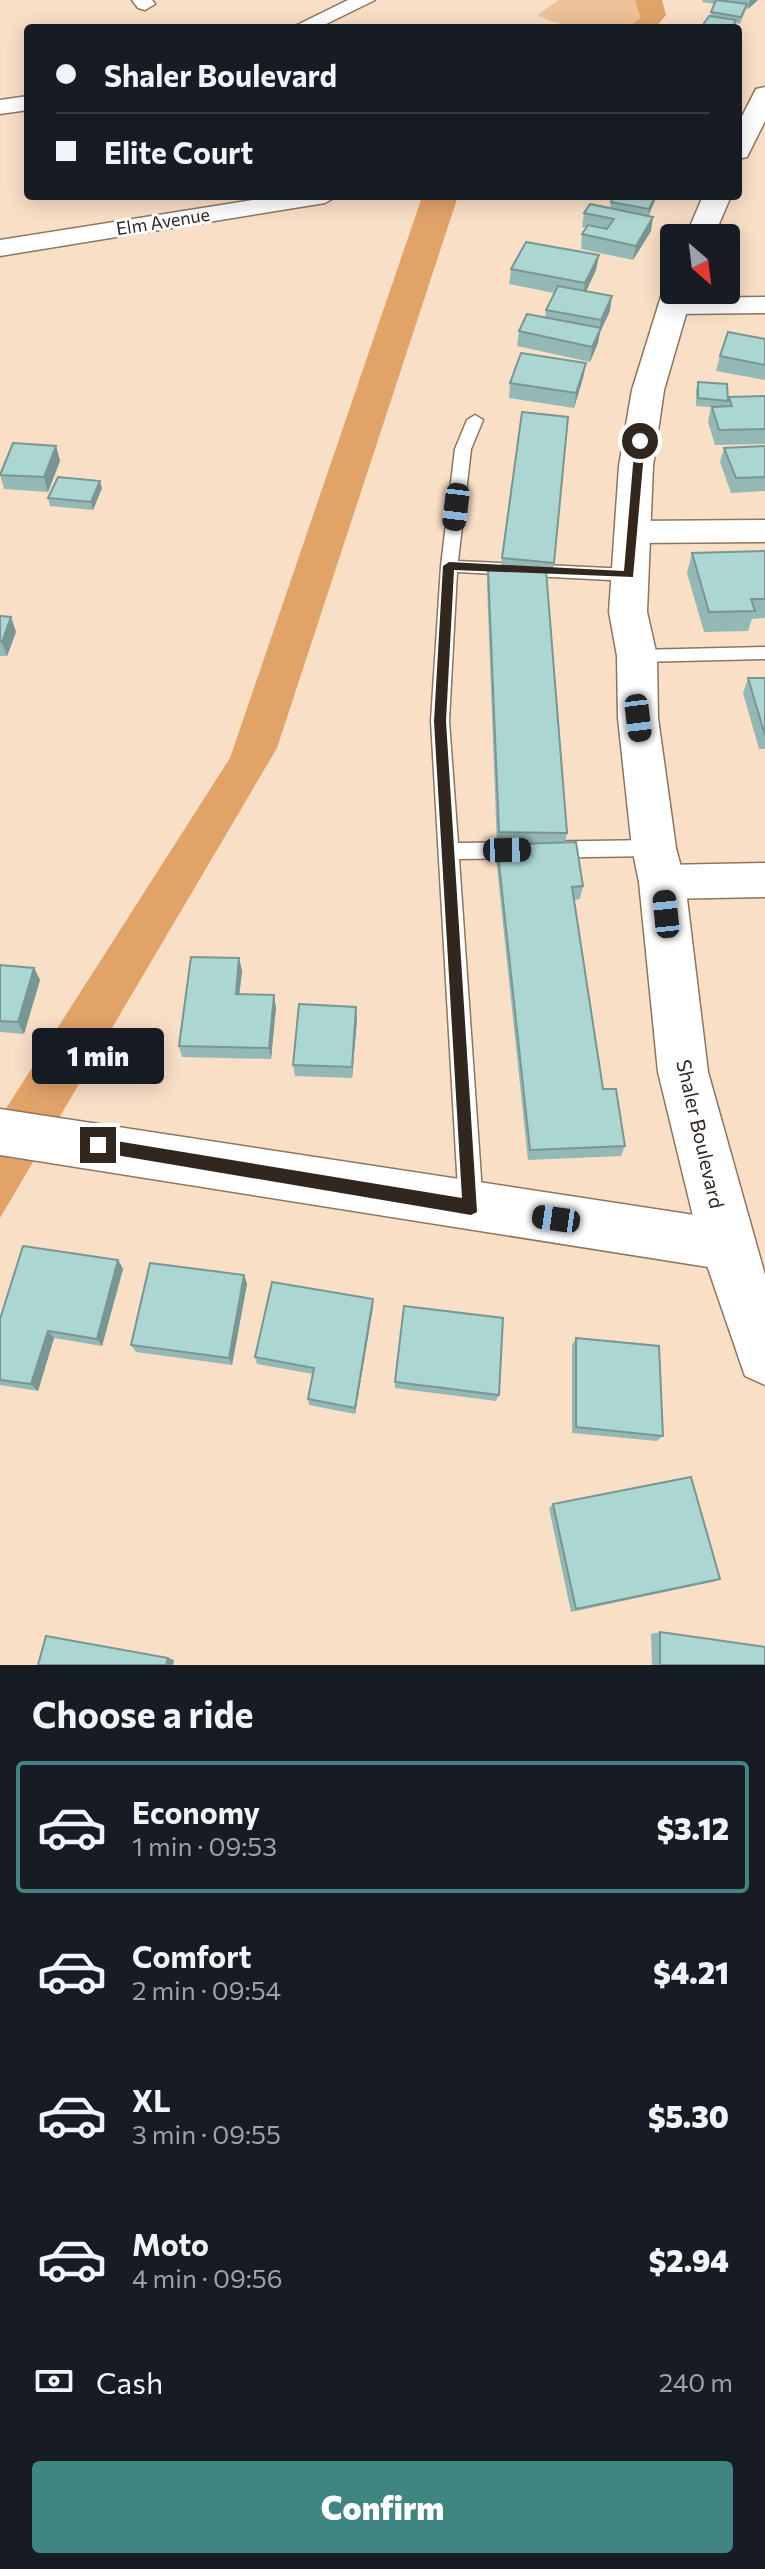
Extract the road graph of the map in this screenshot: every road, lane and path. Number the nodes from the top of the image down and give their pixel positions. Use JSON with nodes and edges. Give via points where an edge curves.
{"nodes":[{"id":1,"x":365,"y":0,"type":"edge"},
{"id":2,"x":310,"y":24,"type":"edge"},
{"id":3,"x":765,"y":94,"type":"edge"},
{"id":4,"x":24,"y":104,"type":"edge"},
{"id":5,"x":0,"y":107,"type":"edge"},
{"id":6,"x":742,"y":143,"type":"edge"},
{"id":7,"x":272,"y":200,"type":"edge"},
{"id":8,"x":715,"y":200,"type":"edge"},
{"id":9,"x":233,"y":203,"type":"edge"},
{"id":10,"x":705,"y":224,"type":"edge"},
{"id":11,"x":0,"y":248,"type":"edge"},
{"id":12,"x":740,"y":303,"type":"edge"},
{"id":13,"x":673,"y":304,"type":"edge"},
{"id":14,"x":765,"y":305,"type":"edge"},
{"id":15,"x":475,"y":420,"type":"dead end"},
{"id":16,"x":765,"y":531,"type":"edge"},
{"id":17,"x":632,"y":532,"type":"junction"},
{"id":18,"x":449,"y":566,"type":"junction"},
{"id":19,"x":629,"y":575,"type":"junction"},
{"id":20,"x":765,"y":653,"type":"edge"},
{"id":21,"x":637,"y":656,"type":"junction"},
{"id":22,"x":448,"y":851,"type":"junction"},
{"id":23,"x":658,"y":865,"type":"junction"},
{"id":24,"x":765,"y":880,"type":"edge"},
{"id":25,"x":0,"y":1132,"type":"edge"},
{"id":26,"x":471,"y":1207,"type":"junction"},
{"id":27,"x":727,"y":1245,"type":"junction"},
{"id":28,"x":765,"y":1356,"type":"edge"}],
"edges":[{"from":1,"to":2,"type":"street"},
{"from":3,"to":6,"type":"street"},
{"from":4,"to":5,"type":"street"},
{"from":7,"to":9,"type":"street","name":"Elm Avenue"},
{"from":8,"to":10,"type":"street"},
{"from":9,"to":11,"type":"street","name":"Elm Avenue"},
{"from":12,"to":14,"type":"street"},
{"from":13,"to":17,"type":"street","name":"Shaler Boulevard","via":[[648,390]]},
{"from":15,"to":18,"type":"lane","via":[[463,449]]},
{"from":16,"to":17,"type":"street"},
{"from":17,"to":19,"type":"street","name":"Shaler Boulevard"},
{"from":18,"to":19,"type":"lane"},
{"from":18,"to":22,"type":"lane","via":[[440,721]]},
{"from":19,"to":21,"type":"street","name":"Shaler Boulevard","via":[[628,612]]},
{"from":20,"to":21,"type":"lane"},
{"from":21,"to":23,"type":"street","name":"Shaler Boulevard","via":[[638,718]]},
{"from":22,"to":23,"type":"lane"},
{"from":22,"to":26,"type":"lane"},
{"from":23,"to":24,"type":"street"},
{"from":23,"to":27,"type":"street","name":"Shaler Boulevard","via":[[683,1072]]},
{"from":25,"to":26,"type":"street"},
{"from":26,"to":27,"type":"street"},
{"from":27,"to":28,"type":"street","name":"Shaler Boulevard"}]}
